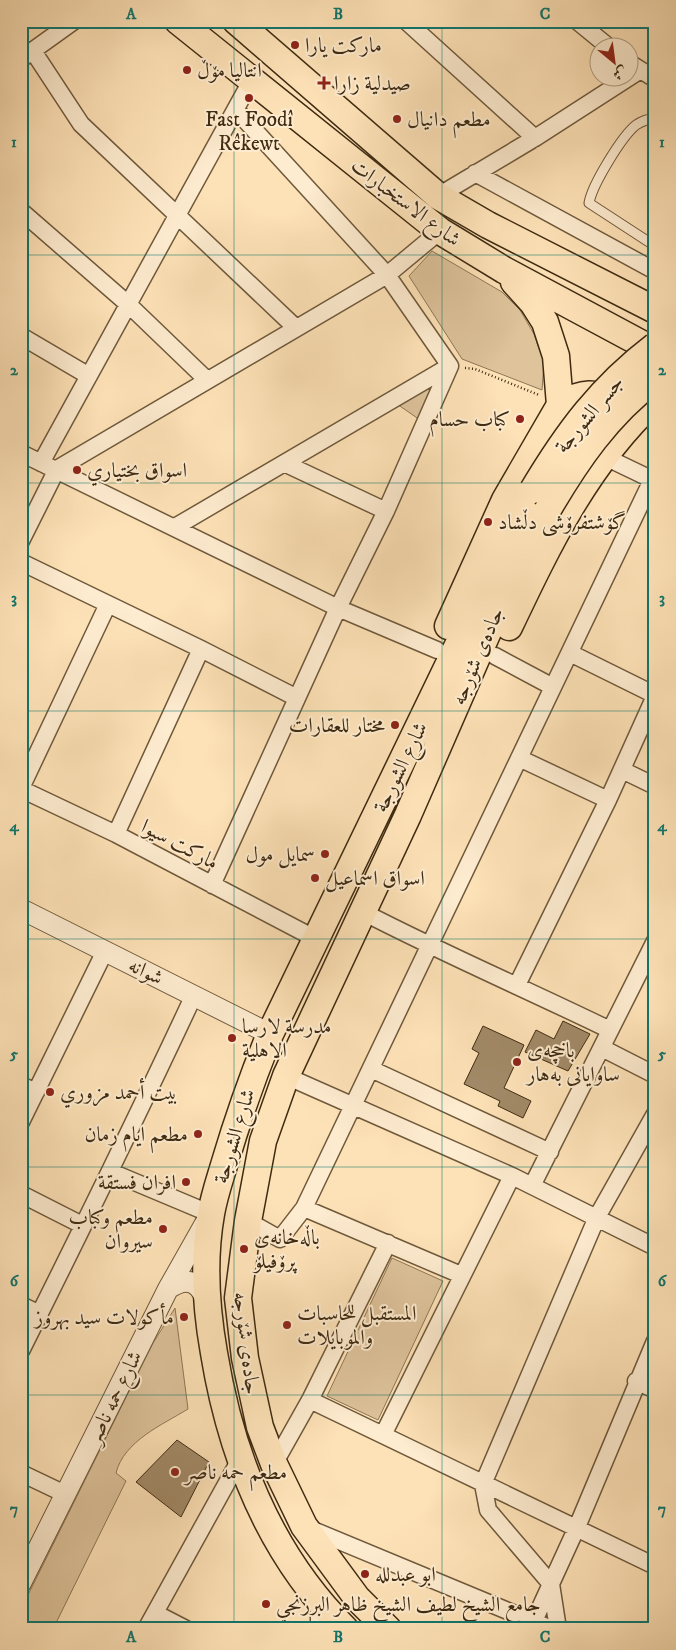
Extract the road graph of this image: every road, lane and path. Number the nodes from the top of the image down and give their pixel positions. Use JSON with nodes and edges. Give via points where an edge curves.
{"nodes":[{"id":1,"x":74,"y":21,"type":"edge"},
{"id":2,"x":178,"y":21,"type":"edge"},
{"id":3,"x":406,"y":21,"type":"edge"},
{"id":4,"x":577,"y":21,"type":"edge"},
{"id":5,"x":248,"y":25,"type":"edge"},
{"id":6,"x":598,"y":38,"type":"edge"},
{"id":7,"x":27,"y":55,"type":"edge"},
{"id":8,"x":638,"y":68,"type":"edge"},
{"id":9,"x":655,"y":79,"type":"edge"},
{"id":10,"x":252,"y":82,"type":"junction"},
{"id":11,"x":604,"y":88,"type":"edge"},
{"id":12,"x":236,"y":110,"type":"junction"},
{"id":13,"x":655,"y":118,"type":"edge"},
{"id":14,"x":535,"y":138,"type":"junction"},
{"id":15,"x":475,"y":173,"type":"junction"},
{"id":16,"x":438,"y":196,"type":"junction"},
{"id":17,"x":21,"y":211,"type":"edge"},
{"id":18,"x":177,"y":216,"type":"junction"},
{"id":19,"x":440,"y":232,"type":"junction"},
{"id":20,"x":655,"y":246,"type":"edge"},
{"id":21,"x":504,"y":270,"type":"junction"},
{"id":22,"x":579,"y":271,"type":"junction"},
{"id":23,"x":655,"y":271,"type":"edge"},
{"id":24,"x":387,"y":275,"type":"junction"},
{"id":25,"x":655,"y":295,"type":"edge"},
{"id":26,"x":129,"y":305,"type":"junction"},
{"id":27,"x":655,"y":310,"type":"edge"},
{"id":28,"x":296,"y":328,"type":"junction"},
{"id":29,"x":21,"y":336,"type":"edge"},
{"id":30,"x":655,"y":346,"type":"edge"},
{"id":31,"x":655,"y":351,"type":"edge"},
{"id":32,"x":455,"y":367,"type":"junction"},
{"id":33,"x":89,"y":376,"type":"junction"},
{"id":34,"x":655,"y":379,"type":"edge"},
{"id":35,"x":207,"y":380,"type":"junction"},
{"id":36,"x":550,"y":400,"type":"junction"},
{"id":37,"x":655,"y":400,"type":"edge"},
{"id":38,"x":21,"y":453,"type":"edge"},
{"id":39,"x":603,"y":456,"type":"junction"},
{"id":40,"x":41,"y":463,"type":"junction"},
{"id":41,"x":286,"y":464,"type":"junction"},
{"id":42,"x":57,"y":469,"type":"junction"},
{"id":43,"x":653,"y":481,"type":"edge"},
{"id":44,"x":540,"y":500,"type":"junction"},
{"id":45,"x":386,"y":511,"type":"junction"},
{"id":46,"x":175,"y":527,"type":"junction"},
{"id":47,"x":21,"y":540,"type":"edge"},
{"id":48,"x":21,"y":562,"type":"edge"},
{"id":49,"x":108,"y":604,"type":"junction"},
{"id":50,"x":338,"y":608,"type":"junction"},
{"id":51,"x":201,"y":649,"type":"junction"},
{"id":52,"x":437,"y":650,"type":"junction"},
{"id":53,"x":570,"y":653,"type":"junction"},
{"id":54,"x":495,"y":656,"type":"junction"},
{"id":55,"x":553,"y":687,"type":"junction"},
{"id":56,"x":655,"y":696,"type":"edge"},
{"id":57,"x":296,"y":698,"type":"junction"},
{"id":58,"x":519,"y":758,"type":"junction"},
{"id":59,"x":622,"y":770,"type":"junction"},
{"id":60,"x":655,"y":786,"type":"edge"},
{"id":61,"x":390,"y":788,"type":"junction"},
{"id":62,"x":21,"y":789,"type":"edge"},
{"id":63,"x":608,"y":800,"type":"junction"},
{"id":64,"x":408,"y":816,"type":"junction"},
{"id":65,"x":116,"y":834,"type":"junction"},
{"id":66,"x":212,"y":884,"type":"junction"},
{"id":67,"x":21,"y":909,"type":"edge"},
{"id":68,"x":363,"y":912,"type":"junction"},
{"id":69,"x":655,"y":940,"type":"edge"},
{"id":70,"x":314,"y":946,"type":"junction"},
{"id":71,"x":430,"y":946,"type":"junction"},
{"id":72,"x":105,"y":951,"type":"junction"},
{"id":73,"x":338,"y":965,"type":"junction"},
{"id":74,"x":517,"y":984,"type":"junction"},
{"id":75,"x":194,"y":995,"type":"junction"},
{"id":76,"x":610,"y":1030,"type":"junction"},
{"id":77,"x":270,"y":1034,"type":"junction"},
{"id":78,"x":602,"y":1048,"type":"junction"},
{"id":79,"x":371,"y":1069,"type":"junction"},
{"id":80,"x":655,"y":1074,"type":"edge"},
{"id":81,"x":286,"y":1076,"type":"junction"},
{"id":82,"x":21,"y":1085,"type":"edge"},
{"id":83,"x":36,"y":1092,"type":"junction"},
{"id":84,"x":353,"y":1107,"type":"junction"},
{"id":85,"x":655,"y":1114,"type":"edge"},
{"id":86,"x":21,"y":1122,"type":"edge"},
{"id":87,"x":550,"y":1152,"type":"junction"},
{"id":88,"x":111,"y":1172,"type":"junction"},
{"id":89,"x":512,"y":1176,"type":"junction"},
{"id":90,"x":532,"y":1186,"type":"junction"},
{"id":91,"x":21,"y":1194,"type":"edge"},
{"id":92,"x":304,"y":1208,"type":"junction"},
{"id":93,"x":211,"y":1214,"type":"junction"},
{"id":94,"x":597,"y":1218,"type":"junction"},
{"id":95,"x":248,"y":1221,"type":"junction"},
{"id":96,"x":82,"y":1225,"type":"junction"},
{"id":97,"x":388,"y":1242,"type":"junction"},
{"id":98,"x":655,"y":1247,"type":"edge"},
{"id":99,"x":461,"y":1275,"type":"junction"},
{"id":100,"x":168,"y":1289,"type":"junction"},
{"id":101,"x":21,"y":1305,"type":"edge"},
{"id":102,"x":208,"y":1305,"type":"junction"},
{"id":103,"x":40,"y":1314,"type":"junction"},
{"id":104,"x":655,"y":1340,"type":"edge"},
{"id":105,"x":21,"y":1351,"type":"edge"},
{"id":106,"x":636,"y":1381,"type":"junction"},
{"id":107,"x":655,"y":1390,"type":"edge"},
{"id":108,"x":310,"y":1400,"type":"junction"},
{"id":109,"x":383,"y":1435,"type":"junction"},
{"id":110,"x":239,"y":1461,"type":"junction"},
{"id":111,"x":274,"y":1464,"type":"junction"},
{"id":112,"x":21,"y":1473,"type":"edge"},
{"id":113,"x":483,"y":1484,"type":"junction"},
{"id":114,"x":65,"y":1494,"type":"junction"},
{"id":115,"x":304,"y":1526,"type":"junction"},
{"id":116,"x":576,"y":1527,"type":"junction"},
{"id":117,"x":655,"y":1566,"type":"edge"},
{"id":118,"x":21,"y":1583,"type":"edge"},
{"id":119,"x":551,"y":1584,"type":"junction"},
{"id":120,"x":318,"y":1603,"type":"junction"},
{"id":121,"x":155,"y":1613,"type":"junction"},
{"id":122,"x":534,"y":1621,"type":"junction"},
{"id":123,"x":146,"y":1629,"type":"edge"},
{"id":124,"x":186,"y":1629,"type":"edge"},
{"id":125,"x":319,"y":1629,"type":"edge"},
{"id":126,"x":345,"y":1629,"type":"edge"},
{"id":127,"x":388,"y":1629,"type":"edge"},
{"id":128,"x":550,"y":1629,"type":"edge"},
{"id":129,"x":558,"y":1629,"type":"edge"}],
"edges":[{"from":1,"to":7,"type":"street"},
{"from":2,"to":10,"type":"main road","name":"شارع الاستخبارات"},
{"from":3,"to":14,"type":"street"},
{"from":4,"to":6,"type":"street"},
{"from":5,"to":16,"type":"main road","name":"شارع الاستخبارات"},
{"from":7,"to":18,"type":"street","via":[[81,124]]},
{"from":8,"to":9,"type":"street"},
{"from":10,"to":12,"type":"street"},
{"from":10,"to":19,"type":"main road","name":"شارع الاستخبارات"},
{"from":11,"to":14,"type":"street"},
{"from":12,"to":18,"type":"street"},
{"from":12,"to":24,"type":"street"},
{"from":13,"to":20,"type":"lane","via":[[644,120],[626,136],[594,186],[589,202]]},
{"from":14,"to":15,"type":"street"},
{"from":15,"to":16,"type":"street"},
{"from":15,"to":23,"type":"street"},
{"from":16,"to":22,"type":"main road","name":"شارع الاستخبارات"},
{"from":17,"to":26,"type":"street"},
{"from":18,"to":26,"type":"street"},
{"from":18,"to":28,"type":"street"},
{"from":19,"to":21,"type":"main road","name":"شارع الاستخبارات"},
{"from":19,"to":24,"type":"street"},
{"from":21,"to":31,"type":"main road","name":"شارع الاستخبارات"},
{"from":21,"to":36,"type":"main road","via":[[545,322],[556,356]]},
{"from":22,"to":25,"type":"main road"},
{"from":22,"to":27,"type":"main road","name":"شارع الاستخبارات"},
{"from":24,"to":28,"type":"street"},
{"from":24,"to":32,"type":"street"},
{"from":26,"to":33,"type":"street"},
{"from":26,"to":35,"type":"street"},
{"from":28,"to":35,"type":"street"},
{"from":29,"to":33,"type":"street"},
{"from":30,"to":44,"type":"main road","name":"جسر الشورجة","bridge":true,"via":[[589,406],[562,442]]},
{"from":32,"to":36,"type":"path","via":[[475,369]]},
{"from":32,"to":41,"type":"street"},
{"from":32,"to":45,"type":"street"},
{"from":33,"to":40,"type":"street"},
{"from":34,"to":44,"type":"main road","name":"جسر الشورجة","bridge":true,"via":[[615,415]]},
{"from":35,"to":42,"type":"street"},
{"from":36,"to":39,"type":"main road","via":[[580,394],[595,395],[607,401],[614,413],[616,427]]},
{"from":36,"to":52,"type":"main road"},
{"from":37,"to":39,"type":"main road"},
{"from":38,"to":40,"type":"street"},
{"from":39,"to":43,"type":"street"},
{"from":39,"to":54,"type":"main road","via":[[551,539]]},
{"from":40,"to":42,"type":"street"},
{"from":41,"to":45,"type":"street"},
{"from":41,"to":46,"type":"street"},
{"from":42,"to":46,"type":"street"},
{"from":42,"to":47,"type":"street"},
{"from":43,"to":53,"type":"street"},
{"from":44,"to":61,"type":"main road","name":"شارع الشورجة"},
{"from":44,"to":64,"type":"main road","name":"جادەی شۆرجە","via":[[511,580]]},
{"from":45,"to":50,"type":"street"},
{"from":46,"to":50,"type":"street"},
{"from":48,"to":49,"type":"street"},
{"from":49,"to":51,"type":"street"},
{"from":49,"to":62,"type":"street"},
{"from":50,"to":52,"type":"street"},
{"from":50,"to":57,"type":"street"},
{"from":51,"to":57,"type":"street"},
{"from":51,"to":65,"type":"street"},
{"from":52,"to":61,"type":"main road"},
{"from":53,"to":55,"type":"street"},
{"from":53,"to":56,"type":"street"},
{"from":54,"to":55,"type":"street"},
{"from":54,"to":64,"type":"main road"},
{"from":55,"to":58,"type":"street"},
{"from":56,"to":59,"type":"street"},
{"from":57,"to":66,"type":"street"},
{"from":58,"to":63,"type":"street"},
{"from":58,"to":71,"type":"street"},
{"from":59,"to":60,"type":"street"},
{"from":59,"to":63,"type":"street"},
{"from":61,"to":70,"type":"main road","name":"شارع الشورجة"},
{"from":62,"to":65,"type":"street","name":"مارکت سیوا"},
{"from":63,"to":74,"type":"street"},
{"from":64,"to":68,"type":"main road","name":"جادەی شۆرجە"},
{"from":65,"to":66,"type":"street","name":"مارکت سیوا"},
{"from":66,"to":70,"type":"street","name":"مارکت سیوا"},
{"from":67,"to":72,"type":"street","name":"شوانە"},
{"from":68,"to":71,"type":"street"},
{"from":68,"to":73,"type":"main road","name":"جادەی شۆرجە"},
{"from":69,"to":76,"type":"street"},
{"from":70,"to":73,"type":"main road"},
{"from":70,"to":77,"type":"main road","name":"شارع الشورجة"},
{"from":71,"to":74,"type":"street"},
{"from":71,"to":79,"type":"street"},
{"from":72,"to":75,"type":"street","name":"شوانە"},
{"from":72,"to":83,"type":"street"},
{"from":73,"to":81,"type":"main road","name":"جادەی شۆرجە"},
{"from":74,"to":76,"type":"street"},
{"from":75,"to":77,"type":"street","name":"شوانە"},
{"from":75,"to":88,"type":"street"},
{"from":76,"to":78,"type":"street"},
{"from":77,"to":93,"type":"main road","name":"شارع الشورجة","via":[[242,1103]]},
{"from":78,"to":80,"type":"street"},
{"from":78,"to":87,"type":"street"},
{"from":79,"to":84,"type":"street"},
{"from":79,"to":87,"type":"street"},
{"from":81,"to":84,"type":"street"},
{"from":81,"to":95,"type":"main road","name":"جادەی شۆرجە","via":[[263,1140]]},
{"from":82,"to":83,"type":"street"},
{"from":83,"to":86,"type":"street"},
{"from":84,"to":89,"type":"street"},
{"from":84,"to":92,"type":"street"},
{"from":85,"to":94,"type":"street"},
{"from":87,"to":90,"type":"street"},
{"from":88,"to":93,"type":"street"},
{"from":88,"to":96,"type":"street"},
{"from":89,"to":90,"type":"street"},
{"from":89,"to":99,"type":"street"},
{"from":90,"to":94,"type":"street"},
{"from":91,"to":96,"type":"street"},
{"from":92,"to":95,"type":"street","via":[[280,1239]]},
{"from":92,"to":97,"type":"street"},
{"from":93,"to":100,"type":"street","name":"شارع حمه ناصر"},
{"from":93,"to":102,"type":"main road","name":"شارع الشورجة","via":[[207,1255]]},
{"from":94,"to":98,"type":"street"},
{"from":94,"to":113,"type":"street"},
{"from":95,"to":111,"type":"main road","name":"جادەی شۆرجە","via":[[238,1298],[245,1358],[260,1427]]},
{"from":96,"to":103,"type":"street"},
{"from":97,"to":99,"type":"street"},
{"from":97,"to":108,"type":"street"},
{"from":99,"to":109,"type":"street"},
{"from":100,"to":102,"type":"street","via":[[182,1282],[193,1283],[203,1292]]},
{"from":100,"to":114,"type":"street","name":"شارع حمه ناصر"},
{"from":101,"to":103,"type":"street"},
{"from":102,"to":110,"type":"main road","name":"شارع الشورجة","via":[[221,1401]]},
{"from":103,"to":105,"type":"street"},
{"from":104,"to":106,"type":"street"},
{"from":106,"to":107,"type":"street"},
{"from":106,"to":116,"type":"street"},
{"from":108,"to":109,"type":"street"},
{"from":108,"to":111,"type":"street"},
{"from":109,"to":113,"type":"street"},
{"from":110,"to":120,"type":"main road","name":"شارع الشورجة","via":[[284,1552]]},
{"from":110,"to":121,"type":"street"},
{"from":111,"to":115,"type":"main road","name":"جادەی شۆرجە"},
{"from":112,"to":114,"type":"street"},
{"from":113,"to":116,"type":"street"},
{"from":113,"to":119,"type":"street","via":[[488,1510]]},
{"from":114,"to":118,"type":"street","name":"شارع حمه ناصر"},
{"from":115,"to":122,"type":"street"},
{"from":115,"to":127,"type":"main road","name":"جادەی شۆرجە","via":[[357,1598]]},
{"from":116,"to":117,"type":"street"},
{"from":116,"to":119,"type":"street"},
{"from":119,"to":122,"type":"street"},
{"from":119,"to":129,"type":"street"},
{"from":120,"to":125,"type":"street"},
{"from":120,"to":126,"type":"main road","name":"شارع الشورجة"},
{"from":121,"to":123,"type":"street"},
{"from":121,"to":124,"type":"street"},
{"from":122,"to":128,"type":"street"}]}
